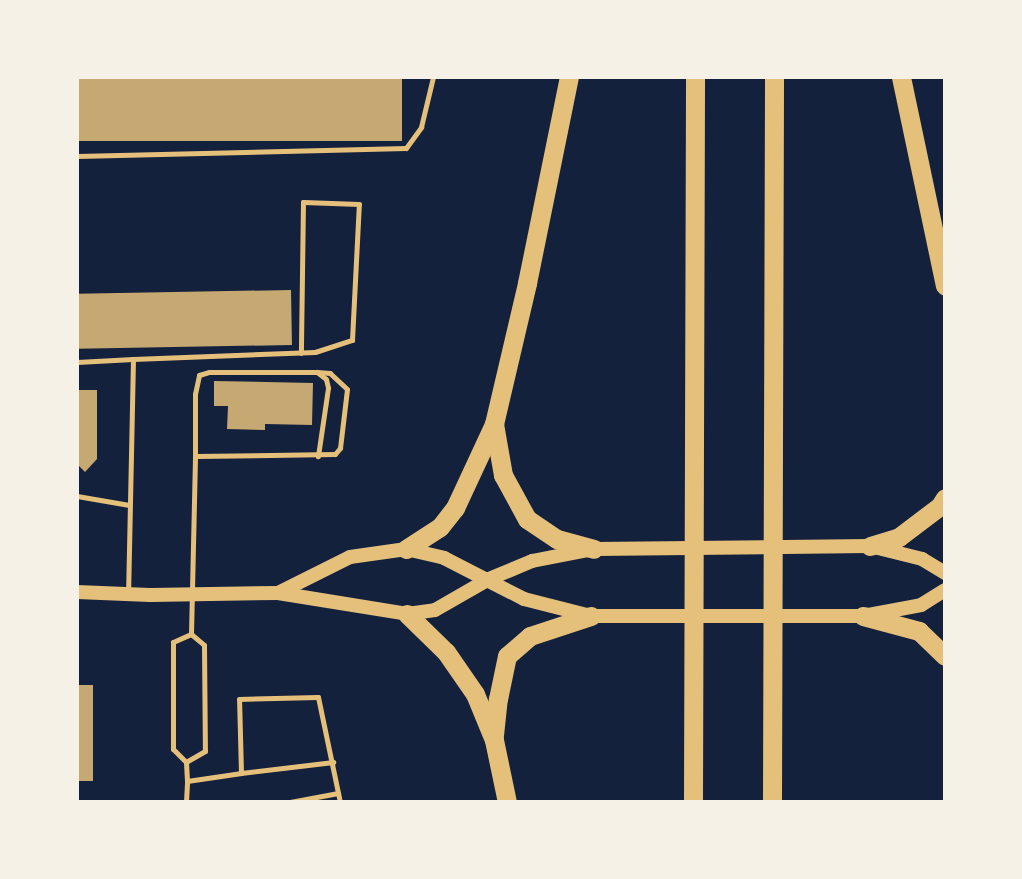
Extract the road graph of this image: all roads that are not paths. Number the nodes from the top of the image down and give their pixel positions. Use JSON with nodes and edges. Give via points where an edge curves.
{"nodes":[{"id":1,"x":433,"y":77,"type":"edge"},
{"id":2,"x":569,"y":77,"type":"edge"},
{"id":3,"x":695,"y":77,"type":"edge"},
{"id":4,"x":774,"y":77,"type":"edge"},
{"id":5,"x":901,"y":77,"type":"edge"},
{"id":6,"x":77,"y":156,"type":"edge"},
{"id":7,"x":945,"y":285,"type":"edge"},
{"id":8,"x":301,"y":353,"type":"junction"},
{"id":9,"x":133,"y":359,"type":"junction"},
{"id":10,"x":77,"y":362,"type":"edge"},
{"id":11,"x":317,"y":372,"type":"junction"},
{"id":12,"x":494,"y":424,"type":"junction"},
{"id":13,"x":195,"y":456,"type":"junction"},
{"id":14,"x":318,"y":456,"type":"junction"},
{"id":15,"x":77,"y":496,"type":"edge"},
{"id":16,"x":945,"y":498,"type":"edge"},
{"id":17,"x":129,"y":505,"type":"junction"},
{"id":18,"x":870,"y":546,"type":"junction"},
{"id":19,"x":406,"y":549,"type":"junction"},
{"id":20,"x":594,"y":549,"type":"junction"},
{"id":21,"x":945,"y":573,"type":"edge"},
{"id":22,"x":489,"y":579,"type":"junction"},
{"id":23,"x":945,"y":590,"type":"edge"},
{"id":24,"x":77,"y":592,"type":"edge"},
{"id":25,"x":278,"y":593,"type":"junction"},
{"id":26,"x":128,"y":595,"type":"junction"},
{"id":27,"x":193,"y":595,"type":"junction"},
{"id":28,"x":407,"y":614,"type":"junction"},
{"id":29,"x":591,"y":616,"type":"junction"},
{"id":30,"x":863,"y":616,"type":"junction"},
{"id":31,"x":191,"y":634,"type":"junction"},
{"id":32,"x":945,"y":656,"type":"edge"},
{"id":33,"x":494,"y":740,"type":"junction"},
{"id":34,"x":186,"y":762,"type":"junction"},
{"id":35,"x":333,"y":762,"type":"junction"},
{"id":36,"x":241,"y":772,"type":"junction"},
{"id":37,"x":187,"y":781,"type":"junction"},
{"id":38,"x":338,"y":793,"type":"junction"},
{"id":39,"x":186,"y":802,"type":"edge"},
{"id":40,"x":290,"y":802,"type":"edge"},
{"id":41,"x":341,"y":802,"type":"edge"},
{"id":42,"x":508,"y":802,"type":"edge"},
{"id":43,"x":693,"y":802,"type":"edge"},
{"id":44,"x":772,"y":802,"type":"edge"}],
"edges":[{"from":1,"to":6,"type":"lane","via":[[421,127],[406,148]]},
{"from":2,"to":12,"type":"highway"},
{"from":3,"to":43,"type":"highway"},
{"from":4,"to":44,"type":"highway"},
{"from":5,"to":7,"type":"highway"},
{"from":8,"to":8,"type":"lane","via":[[352,340],[359,204],[303,202]]},
{"from":8,"to":9,"type":"lane"},
{"from":9,"to":10,"type":"lane"},
{"from":9,"to":17,"type":"lane"},
{"from":11,"to":13,"type":"lane","via":[[199,375]]},
{"from":11,"to":14,"type":"lane","via":[[328,388]]},
{"from":11,"to":14,"type":"lane","via":[[330,373],[347,389],[340,448],[335,454]]},
{"from":12,"to":19,"type":"highway","via":[[455,508],[440,527]]},
{"from":12,"to":20,"type":"highway","via":[[503,475],[527,519],[557,539]]},
{"from":13,"to":14,"type":"lane"},
{"from":13,"to":27,"type":"lane"},
{"from":15,"to":17,"type":"lane"},
{"from":16,"to":18,"type":"highway","via":[[900,537]]},
{"from":17,"to":26,"type":"lane"},
{"from":18,"to":20,"type":"main road"},
{"from":18,"to":21,"type":"main road","via":[[922,559]]},
{"from":19,"to":22,"type":"main road","via":[[444,558]]},
{"from":19,"to":25,"type":"main road","via":[[350,557]]},
{"from":20,"to":22,"type":"main road","via":[[532,561]]},
{"from":22,"to":28,"type":"main road","via":[[435,610]]},
{"from":22,"to":29,"type":"main road","via":[[524,598]]},
{"from":23,"to":30,"type":"main road","via":[[921,605]]},
{"from":24,"to":26,"type":"main road"},
{"from":25,"to":27,"type":"main road"},
{"from":25,"to":28,"type":"main road"},
{"from":26,"to":27,"type":"main road"},
{"from":27,"to":31,"type":"lane"},
{"from":28,"to":33,"type":"highway","via":[[463,674]]},
{"from":29,"to":30,"type":"main road"},
{"from":29,"to":33,"type":"highway","via":[[530,636],[507,656]]},
{"from":30,"to":32,"type":"highway","via":[[919,631]]},
{"from":31,"to":34,"type":"lane","via":[[204,645],[205,751]]},
{"from":31,"to":34,"type":"lane","via":[[173,642],[173,749]]},
{"from":33,"to":42,"type":"highway"},
{"from":34,"to":37,"type":"lane"},
{"from":35,"to":36,"type":"lane"},
{"from":35,"to":36,"type":"lane","via":[[318,697],[239,699]]},
{"from":35,"to":38,"type":"lane"},
{"from":36,"to":37,"type":"lane"},
{"from":37,"to":39,"type":"lane"},
{"from":38,"to":40,"type":"lane"},
{"from":38,"to":41,"type":"lane"}]}
